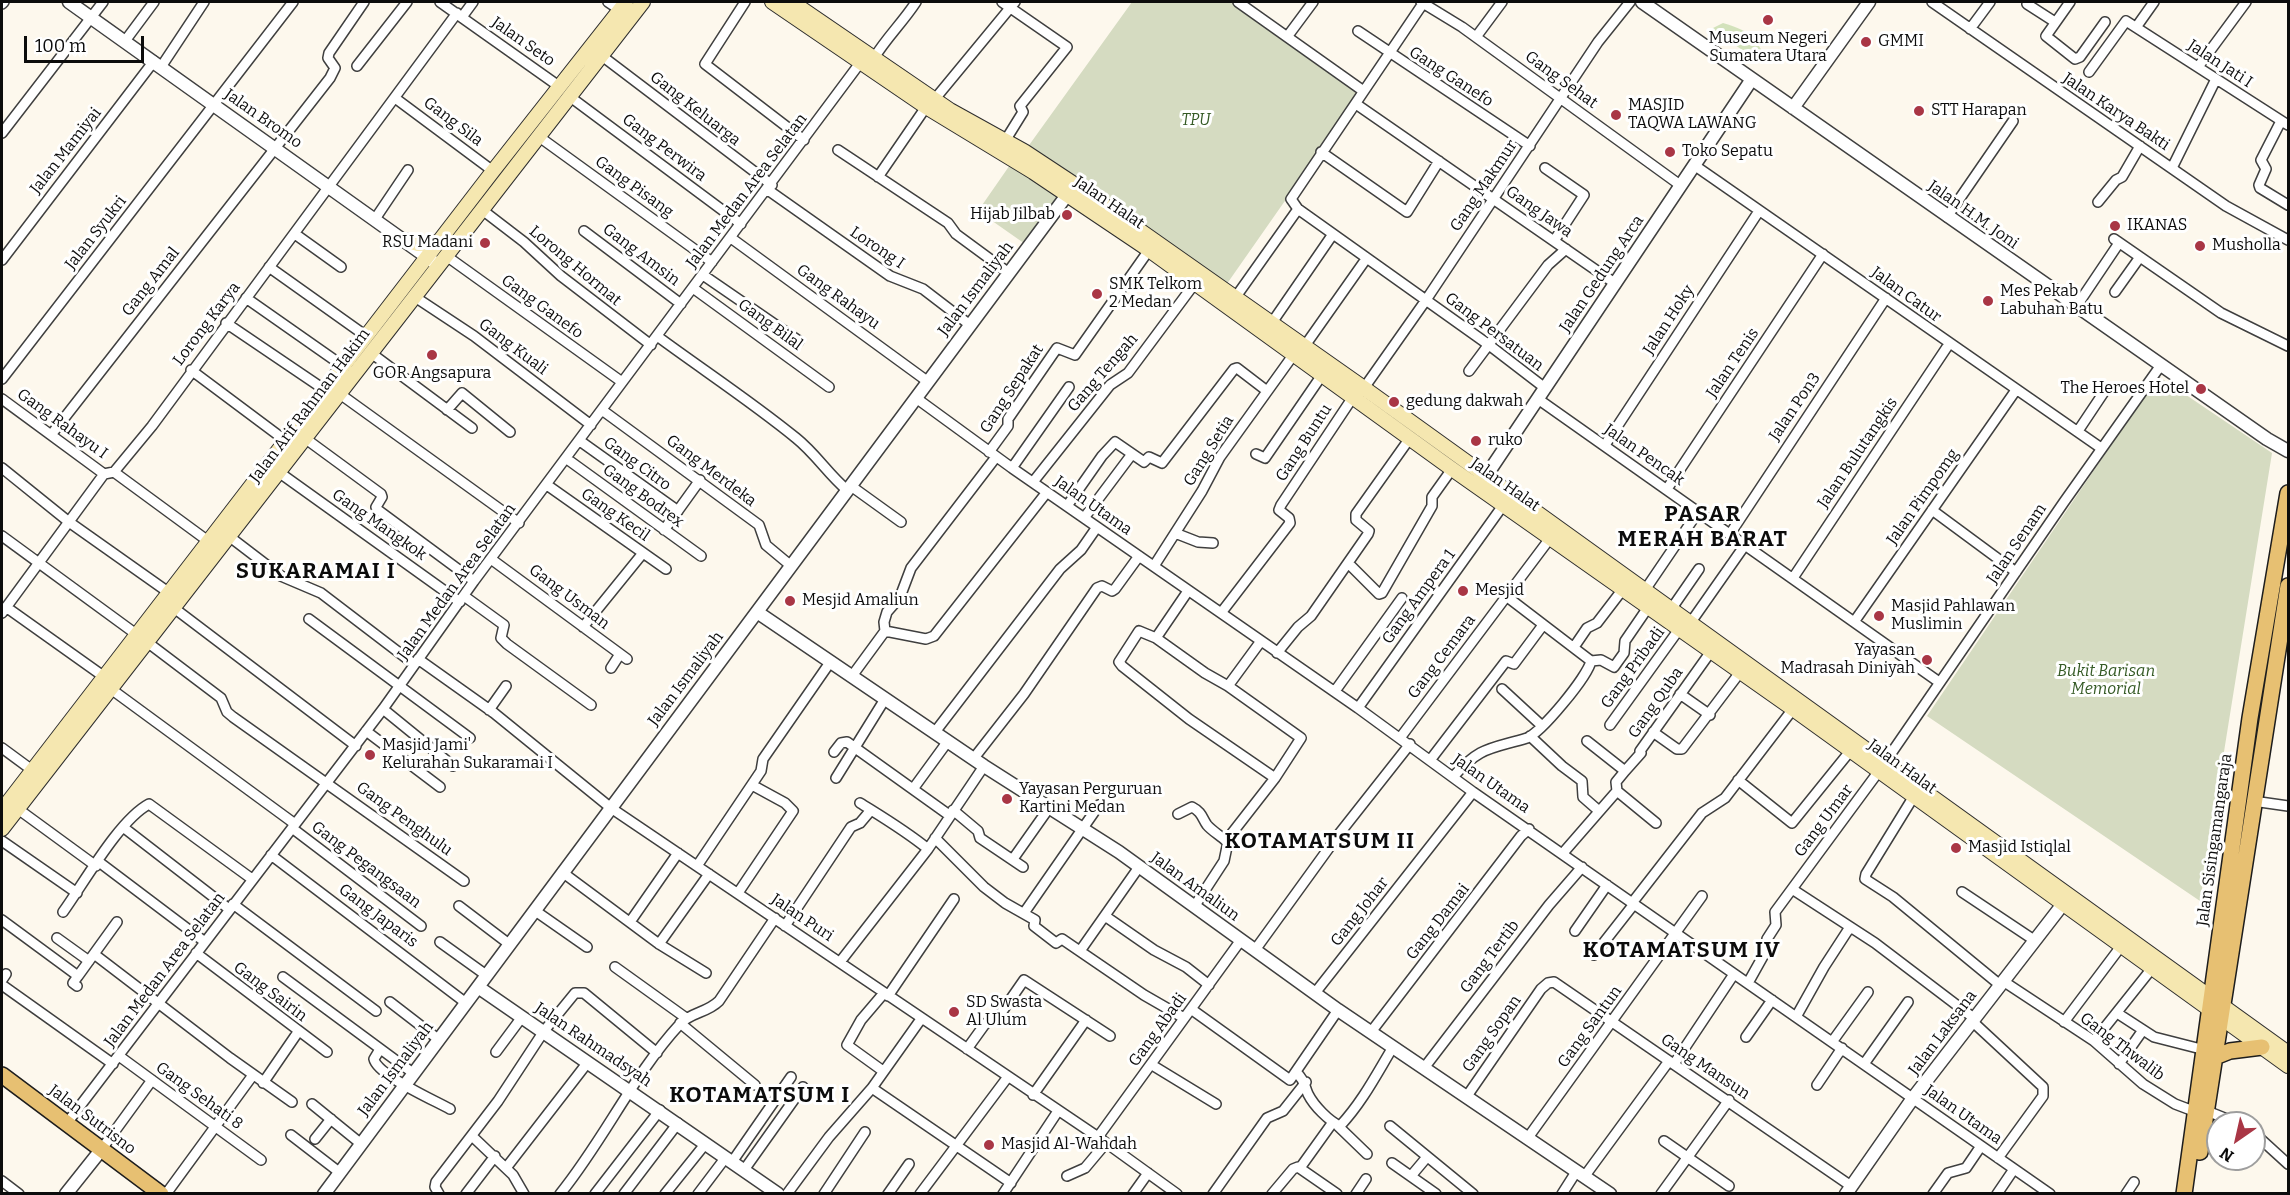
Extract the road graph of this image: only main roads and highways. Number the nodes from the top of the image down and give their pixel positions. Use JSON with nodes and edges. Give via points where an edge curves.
{"nodes":[{"id":1,"x":643,"y":2,"type":"edge"},
{"id":2,"x":772,"y":2,"type":"edge"},
{"id":3,"x":792,"y":2,"type":"edge"},
{"id":4,"x":623,"y":6,"type":"edge"},
{"id":5,"x":867,"y":58,"type":"junction"},
{"id":6,"x":564,"y":91,"type":"junction"},
{"id":7,"x":930,"y":103,"type":"junction"},
{"id":8,"x":520,"y":148,"type":"junction"},
{"id":9,"x":1071,"y":189,"type":"junction"},
{"id":10,"x":405,"y":240,"type":"road end"},
{"id":11,"x":438,"y":242,"type":"junction"},
{"id":12,"x":437,"y":259,"type":"junction"},
{"id":13,"x":1299,"y":350,"type":"junction"},
{"id":14,"x":1359,"y":393,"type":"junction"},
{"id":15,"x":1482,"y":482,"type":"junction"},
{"id":16,"x":2289,"y":493,"type":"edge"},
{"id":17,"x":2289,"y":586,"type":"edge"},
{"id":18,"x":1686,"y":625,"type":"junction"},
{"id":19,"x":142,"y":638,"type":"junction"},
{"id":20,"x":2270,"y":647,"type":"junction"},
{"id":21,"x":1882,"y":766,"type":"junction"},
{"id":22,"x":37,"y":774,"type":"junction"},
{"id":23,"x":2,"y":810,"type":"edge"},
{"id":24,"x":2,"y":829,"type":"edge"},
{"id":25,"x":2066,"y":900,"type":"junction"},
{"id":26,"x":2217,"y":1007,"type":"junction"},
{"id":27,"x":2262,"y":1047,"type":"junction"},
{"id":28,"x":2210,"y":1053,"type":"junction"},
{"id":29,"x":2289,"y":1053,"type":"edge"},
{"id":30,"x":2289,"y":1066,"type":"edge"},
{"id":31,"x":2,"y":1075,"type":"edge"},
{"id":32,"x":2202,"y":1112,"type":"junction"},
{"id":33,"x":164,"y":1194,"type":"edge"},
{"id":34,"x":2184,"y":1194,"type":"edge"},
{"id":35,"x":2195,"y":1194,"type":"edge"}],
"edges":[{"from":1,"to":6,"type":"main road","name":"Jalan Arif Rahman Hakim","via":[[602,56]]},
{"from":2,"to":5,"type":"main road","name":"Jalan Halat"},
{"from":3,"to":5,"type":"main road","name":"Jalan Halat"},
{"from":4,"to":6,"type":"main road","name":"Jalan Arif Rahman Hakim"},
{"from":5,"to":7,"type":"main road","name":"Jalan Halat"},
{"from":6,"to":8,"type":"main road","name":"Jalan Arif Rahman Hakim"},
{"from":6,"to":8,"type":"main road","name":"Jalan Arif Rahman Hakim","via":[[538,136]]},
{"from":7,"to":9,"type":"main road","name":"Jalan Halat"},
{"from":7,"to":9,"type":"main road","name":"Jalan Halat","via":[[1005,141]]},
{"from":8,"to":11,"type":"main road","name":"Jalan Arif Rahman Hakim","via":[[493,171]]},
{"from":8,"to":12,"type":"main road","name":"Jalan Arif Rahman Hakim","via":[[481,209]]},
{"from":9,"to":13,"type":"main road","name":"Jalan Halat","via":[[1195,283]]},
{"from":9,"to":13,"type":"main road","name":"Jalan Halat","via":[[1235,298]]},
{"from":10,"to":11,"type":"main road","via":[[418,244]]},
{"from":11,"to":12,"type":"main road","name":"Jalan Arif Rahman Hakim"},
{"from":12,"to":19,"type":"main road","name":"Jalan Arif Rahman Hakim","via":[[366,336],[168,592]]},
{"from":12,"to":19,"type":"main road","name":"Jalan Arif Rahman Hakim","via":[[415,297],[280,473],[174,608]]},
{"from":13,"to":14,"type":"main road","name":"Jalan Halat"},
{"from":13,"to":14,"type":"main road","name":"Jalan Halat","via":[[1322,375]]},
{"from":14,"to":15,"type":"main road","name":"Jalan Halat"},
{"from":14,"to":15,"type":"main road","name":"Jalan Halat","via":[[1452,469]]},
{"from":15,"to":18,"type":"main road","name":"Jalan Halat","via":[[1672,608]]},
{"from":15,"to":18,"type":"main road","name":"Jalan Halat","via":[[1504,504],[1623,589]]},
{"from":16,"to":20,"type":"main road","name":"Jalan Sisingamangaraja"},
{"from":17,"to":20,"type":"main road","name":"Jalan Sisingamangaraja"},
{"from":18,"to":21,"type":"main road","name":"Jalan Halat"},
{"from":18,"to":21,"type":"main road","name":"Jalan Halat","via":[[1712,650],[1793,709],[1851,750]]},
{"from":19,"to":22,"type":"main road","name":"Jalan Arif Rahman Hakim","via":[[111,688]]},
{"from":19,"to":22,"type":"main road","name":"Jalan Arif Rahman Hakim","via":[[103,676]]},
{"from":20,"to":26,"type":"main road","name":"Jalan Sisingamangaraja"},
{"from":21,"to":25,"type":"main road","name":"Jalan Halat"},
{"from":21,"to":25,"type":"main road","name":"Jalan Halat","via":[[1914,796]]},
{"from":22,"to":23,"type":"main road","name":"Jalan Arif Rahman Hakim"},
{"from":22,"to":24,"type":"main road","name":"Jalan Arif Rahman Hakim"},
{"from":25,"to":26,"type":"main road","name":"Jalan Halat"},
{"from":25,"to":26,"type":"main road","name":"Jalan Halat","via":[[2153,967]]},
{"from":26,"to":27,"type":"main road"},
{"from":26,"to":28,"type":"main road","name":"Jalan Sisingamangaraja"},
{"from":26,"to":29,"type":"main road"},
{"from":27,"to":28,"type":"main road"},
{"from":27,"to":30,"type":"main road"},
{"from":28,"to":32,"type":"main road","name":"Jalan Sisingamangaraja"},
{"from":31,"to":33,"type":"main road","name":"Jalan Sutrisno"},
{"from":32,"to":34,"type":"main road","name":"Jalan Sisingamangaraja"},
{"from":32,"to":35,"type":"main road","name":"Jalan Sisingamangaraja"}]}
